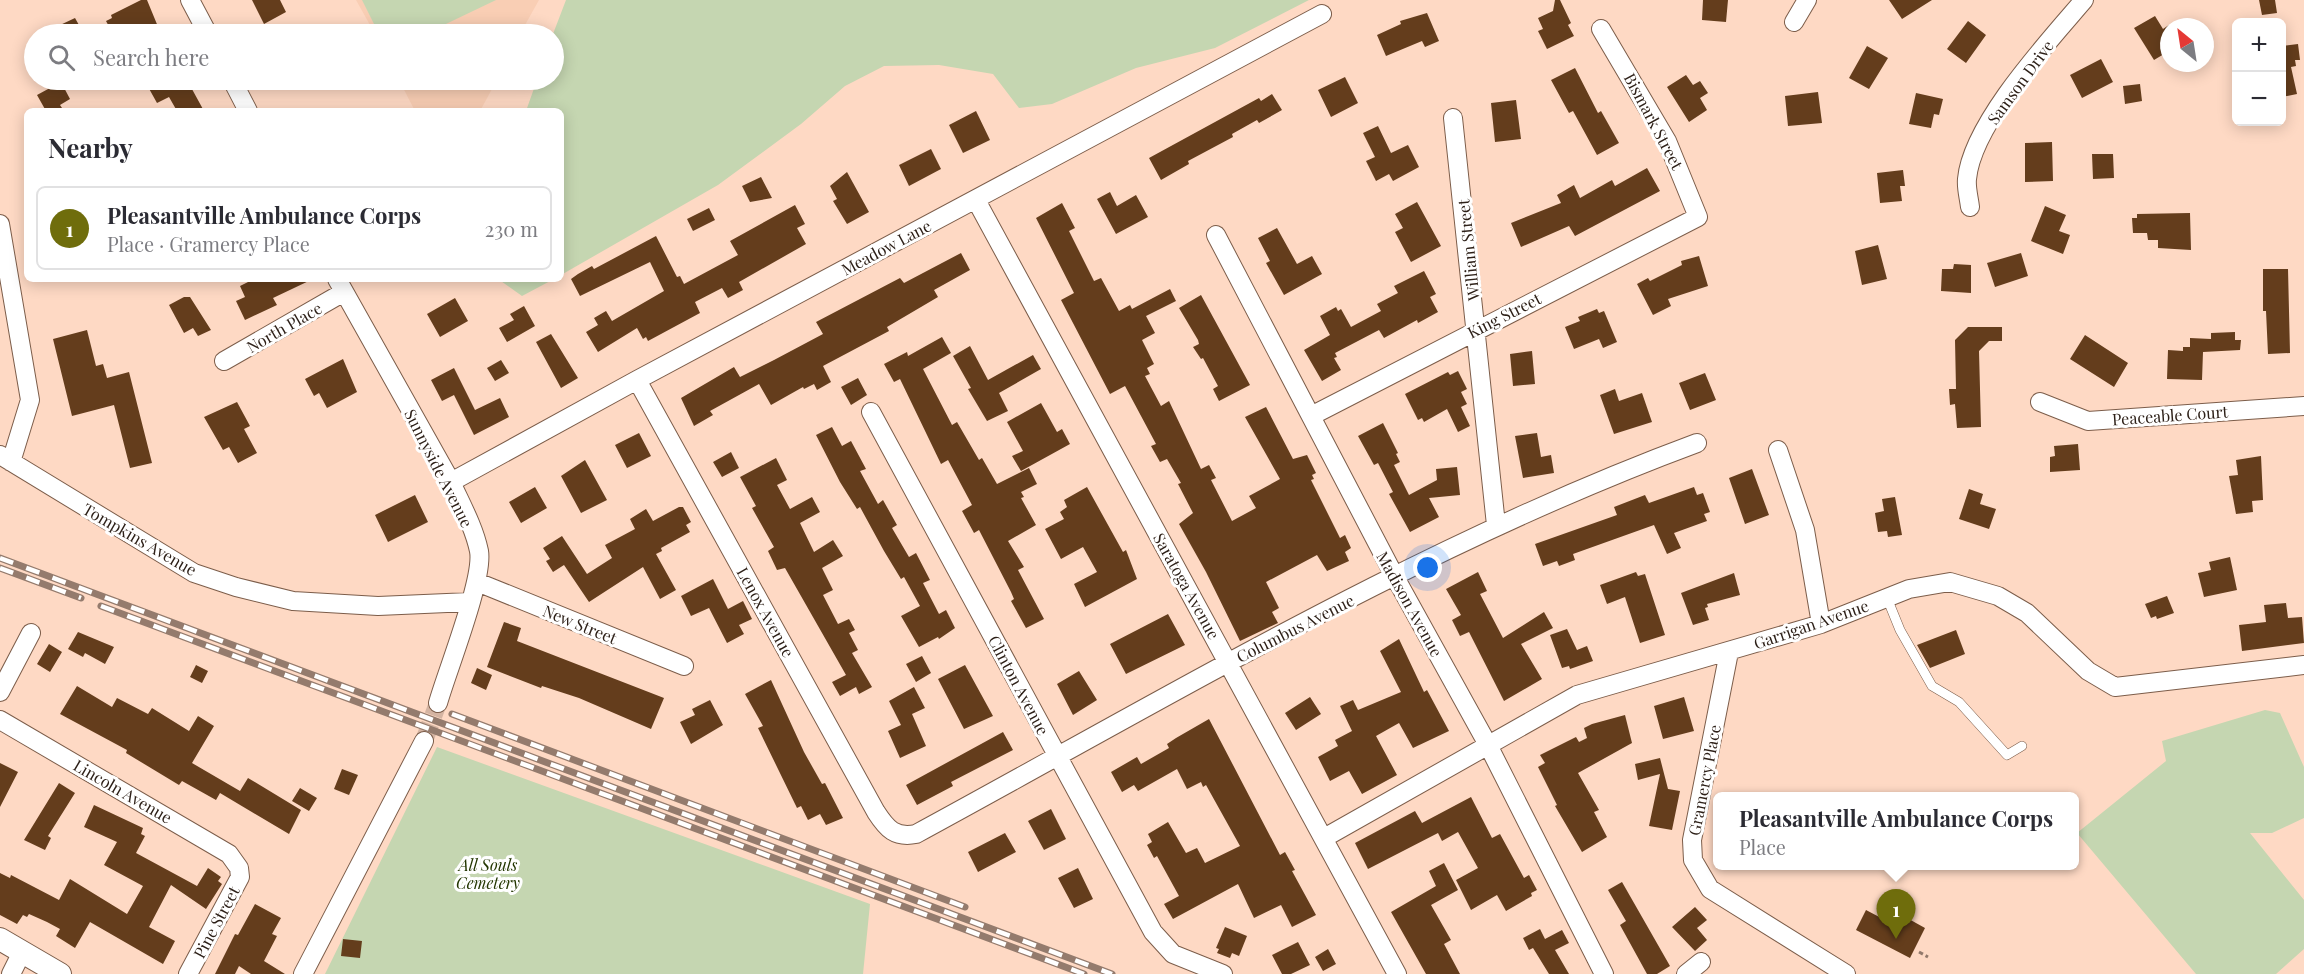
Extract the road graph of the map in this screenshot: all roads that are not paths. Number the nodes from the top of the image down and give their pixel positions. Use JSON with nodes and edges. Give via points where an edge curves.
{"nodes":[{"id":1,"x":190,"y":0,"type":"edge"},
{"id":2,"x":1807,"y":0,"type":"edge"},
{"id":3,"x":2084,"y":0,"type":"edge"},
{"id":4,"x":1322,"y":14,"type":"dead end"},
{"id":5,"x":1794,"y":22,"type":"dead end"},
{"id":6,"x":203,"y":24,"type":"edge"},
{"id":7,"x":1601,"y":29,"type":"dead end"},
{"id":8,"x":237,"y":90,"type":"edge"},
{"id":9,"x":246,"y":108,"type":"edge"},
{"id":10,"x":1453,"y":118,"type":"dead end"},
{"id":11,"x":976,"y":200,"type":"junction"},
{"id":12,"x":1970,"y":207,"type":"dead end"},
{"id":13,"x":1698,"y":217,"type":"joint"},
{"id":14,"x":0,"y":224,"type":"edge"},
{"id":15,"x":1216,"y":234,"type":"dead end"},
{"id":16,"x":340,"y":286,"type":"edge"},
{"id":17,"x":1477,"y":329,"type":"junction"},
{"id":18,"x":224,"y":361,"type":"dead end"},
{"id":19,"x":637,"y":380,"type":"junction"},
{"id":20,"x":2040,"y":402,"type":"dead end"},
{"id":21,"x":2304,"y":406,"type":"edge"},
{"id":22,"x":871,"y":412,"type":"dead end"},
{"id":23,"x":1311,"y":416,"type":"junction"},
{"id":24,"x":1697,"y":443,"type":"dead end"},
{"id":25,"x":1778,"y":450,"type":"dead end"},
{"id":26,"x":6,"y":459,"type":"edge"},
{"id":27,"x":451,"y":482,"type":"junction"},
{"id":28,"x":1496,"y":525,"type":"junction"},
{"id":29,"x":1395,"y":578,"type":"junction"},
{"id":30,"x":477,"y":582,"type":"junction"},
{"id":31,"x":1887,"y":598,"type":"junction"},
{"id":32,"x":470,"y":602,"type":"junction"},
{"id":33,"x":1821,"y":624,"type":"junction"},
{"id":34,"x":31,"y":633,"type":"dead end"},
{"id":35,"x":1729,"y":652,"type":"junction"},
{"id":36,"x":1228,"y":662,"type":"junction"},
{"id":37,"x":2304,"y":665,"type":"edge"},
{"id":38,"x":684,"y":666,"type":"dead end"},
{"id":39,"x":0,"y":692,"type":"edge"},
{"id":40,"x":438,"y":703,"type":"tunnel mouth"},
{"id":41,"x":0,"y":720,"type":"edge"},
{"id":42,"x":424,"y":741,"type":"tunnel mouth"},
{"id":43,"x":1488,"y":745,"type":"junction"},
{"id":44,"x":2022,"y":746,"type":"dead end"},
{"id":45,"x":1058,"y":757,"type":"junction"},
{"id":46,"x":904,"y":836,"type":"joint"},
{"id":47,"x":1324,"y":838,"type":"junction"},
{"id":48,"x":239,"y":868,"type":"joint"},
{"id":49,"x":0,"y":939,"type":"edge"},
{"id":50,"x":22,"y":952,"type":"junction"},
{"id":51,"x":1701,"y":962,"type":"dead end"},
{"id":52,"x":11,"y":974,"type":"edge"},
{"id":53,"x":60,"y":974,"type":"edge"},
{"id":54,"x":188,"y":974,"type":"edge"},
{"id":55,"x":303,"y":974,"type":"edge"},
{"id":56,"x":1222,"y":974,"type":"edge"},
{"id":57,"x":1397,"y":974,"type":"edge"},
{"id":58,"x":1604,"y":974,"type":"edge"},
{"id":59,"x":1686,"y":974,"type":"edge"},
{"id":60,"x":1846,"y":974,"type":"edge"}],
"edges":[{"from":1,"to":6,"type":"street"},
{"from":2,"to":5,"type":"street"},
{"from":3,"to":12,"type":"street","name":"Samson Drive","via":[[1993,115],[1967,179]]},
{"from":4,"to":11,"type":"street","name":"Meadow Lane"},
{"from":7,"to":13,"type":"street","name":"Bismark Street","via":[[1667,141]]},
{"from":8,"to":9,"type":"street"},
{"from":10,"to":17,"type":"street","name":"William Street"},
{"from":11,"to":19,"type":"street","name":"Meadow Lane"},
{"from":11,"to":36,"type":"street","name":"Saratoga Avenue"},
{"from":13,"to":17,"type":"street","name":"King Street"},
{"from":14,"to":26,"type":"street","via":[[30,400]]},
{"from":15,"to":23,"type":"street","name":"Madison Avenue"},
{"from":16,"to":18,"type":"street","name":"North Place"},
{"from":16,"to":27,"type":"street","name":"Sunnyside Avenue"},
{"from":17,"to":23,"type":"street","name":"King Street"},
{"from":17,"to":28,"type":"street","name":"William Street"},
{"from":19,"to":27,"type":"street","name":"Meadow Lane"},
{"from":19,"to":46,"type":"street","name":"Lenox Avenue","via":[[876,812],[889,831]]},
{"from":20,"to":21,"type":"street","name":"Peaceable Court","via":[[2088,421]]},
{"from":22,"to":45,"type":"street","name":"Clinton Avenue"},
{"from":23,"to":29,"type":"street","name":"Madison Avenue"},
{"from":24,"to":28,"type":"street","name":"Columbus Avenue"},
{"from":25,"to":33,"type":"street","via":[[1805,530]]},
{"from":26,"to":32,"type":"street","name":"Tompkins Avenue","via":[[194,573],[236,587],[293,601],[378,606]]},
{"from":27,"to":30,"type":"street","name":"Sunnyside Avenue","via":[[479,552]]},
{"from":28,"to":29,"type":"street","name":"Columbus Avenue"},
{"from":29,"to":36,"type":"street","name":"Columbus Avenue"},
{"from":29,"to":43,"type":"street","name":"Madison Avenue"},
{"from":30,"to":32,"type":"street","name":"Sunnyside Avenue"},
{"from":30,"to":38,"type":"street","name":"New Street"},
{"from":31,"to":33,"type":"street","name":"Garrigan Avenue"},
{"from":31,"to":37,"type":"street","name":"Garrigan Avenue","via":[[1909,589],[1950,582],[1998,596],[2027,613],[2088,671],[2115,687]]},
{"from":31,"to":44,"type":"lane","via":[[1932,686],[1959,702],[2007,754]]},
{"from":32,"to":40,"type":"street","name":"Sunnyside Avenue"},
{"from":33,"to":35,"type":"street","name":"Garrigan Avenue"},
{"from":34,"to":39,"type":"street"},
{"from":35,"to":43,"type":"street","name":"Garrigan Avenue","via":[[1577,695]]},
{"from":35,"to":60,"type":"street","name":"Gramercy Place","via":[[1692,840],[1693,860],[1710,889]]},
{"from":36,"to":45,"type":"street","name":"Columbus Avenue"},
{"from":36,"to":47,"type":"street","name":"Saratoga Avenue"},
{"from":41,"to":48,"type":"street","name":"Lincoln Avenue","via":[[216,844]]},
{"from":42,"to":55,"type":"street"},
{"from":43,"to":47,"type":"street","name":"Garrigan Avenue"},
{"from":43,"to":58,"type":"street","name":"Madison Avenue"},
{"from":45,"to":46,"type":"street","name":"Columbus Avenue","via":[[916,834]]},
{"from":45,"to":56,"type":"street","name":"Clinton Avenue","via":[[1153,932],[1173,954]]},
{"from":47,"to":57,"type":"street","name":"Saratoga Avenue"},
{"from":48,"to":54,"type":"street","name":"Pine Street","via":[[240,877]]},
{"from":49,"to":50,"type":"street"},
{"from":50,"to":52,"type":"street"},
{"from":50,"to":53,"type":"street"},
{"from":51,"to":59,"type":"street"}]}
